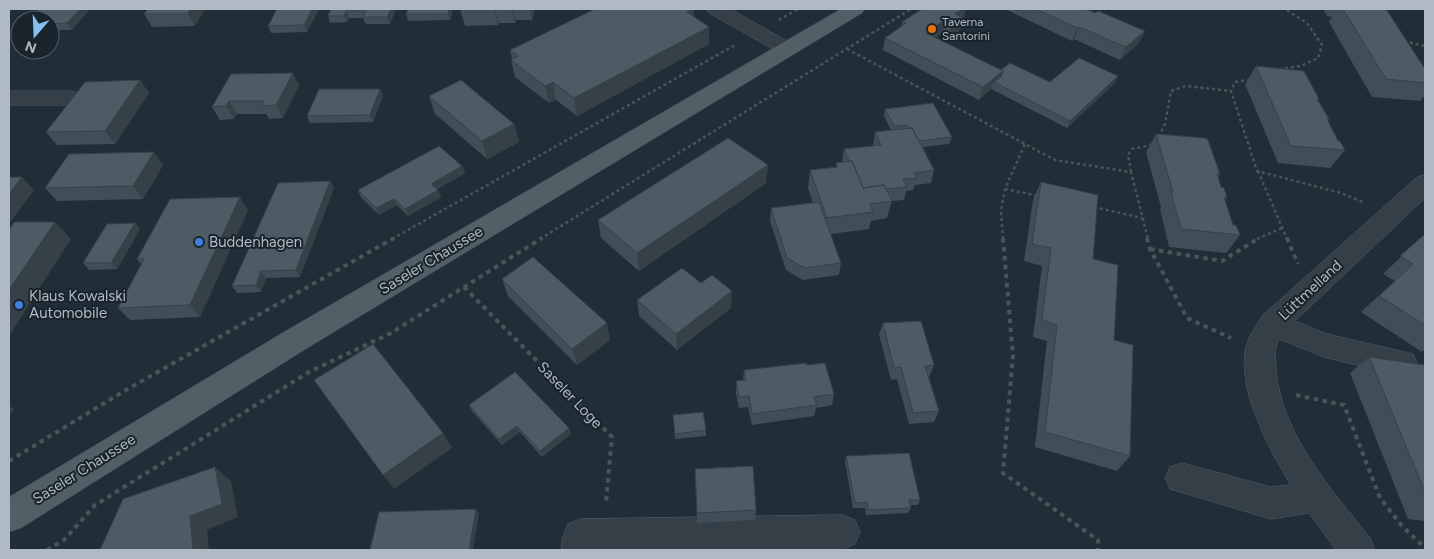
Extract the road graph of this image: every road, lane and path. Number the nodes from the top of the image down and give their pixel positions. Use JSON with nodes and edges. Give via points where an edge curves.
{"nodes":[{"id":1,"x":798,"y":9,"type":"edge"},
{"id":2,"x":855,"y":9,"type":"edge"},
{"id":3,"x":911,"y":9,"type":"edge"},
{"id":4,"x":1285,"y":9,"type":"edge"},
{"id":5,"x":731,"y":12,"type":"edge"},
{"id":6,"x":758,"y":32,"type":"junction"},
{"id":7,"x":1425,"y":46,"type":"edge"},
{"id":8,"x":1407,"y":48,"type":"edge"},
{"id":9,"x":787,"y":49,"type":"junction"},
{"id":10,"x":847,"y":49,"type":"junction"},
{"id":11,"x":1273,"y":71,"type":"edge"},
{"id":12,"x":1255,"y":79,"type":"edge"},
{"id":13,"x":1230,"y":91,"type":"junction"},
{"id":14,"x":9,"y":98,"type":"edge"},
{"id":15,"x":70,"y":98,"type":"edge"},
{"id":16,"x":1025,"y":144,"type":"junction"},
{"id":17,"x":1257,"y":171,"type":"junction"},
{"id":18,"x":1131,"y":172,"type":"junction"},
{"id":19,"x":1425,"y":184,"type":"edge"},
{"id":20,"x":1005,"y":189,"type":"junction"},
{"id":21,"x":1041,"y":196,"type":"edge"},
{"id":22,"x":1087,"y":206,"type":"edge"},
{"id":23,"x":1393,"y":215,"type":"junction"},
{"id":24,"x":1142,"y":218,"type":"junction"},
{"id":25,"x":1282,"y":228,"type":"junction"},
{"id":26,"x":1150,"y":249,"type":"junction"},
{"id":27,"x":1314,"y":285,"type":"junction"},
{"id":28,"x":464,"y":286,"type":"junction"},
{"id":29,"x":1266,"y":337,"type":"junction"},
{"id":30,"x":1402,"y":363,"type":"edge"},
{"id":31,"x":1264,"y":388,"type":"junction"},
{"id":32,"x":9,"y":461,"type":"edge"},
{"id":33,"x":1182,"y":478,"type":"dead end"},
{"id":34,"x":1316,"y":496,"type":"junction"},
{"id":35,"x":9,"y":516,"type":"edge"},
{"id":36,"x":842,"y":532,"type":"dead end"},
{"id":37,"x":579,"y":543,"type":"edge"},
{"id":38,"x":1425,"y":548,"type":"edge"},
{"id":39,"x":47,"y":550,"type":"edge"},
{"id":40,"x":1098,"y":550,"type":"edge"},
{"id":41,"x":1358,"y":550,"type":"edge"}],
"edges":[{"from":1,"to":6,"type":"path"},
{"from":2,"to":9,"type":"main road","name":"Saseler Chaussee"},
{"from":3,"to":10,"type":"path"},
{"from":4,"to":11,"type":"path","via":[[1303,18],[1322,45],[1318,58],[1301,66]]},
{"from":5,"to":6,"type":"street"},
{"from":6,"to":9,"type":"street"},
{"from":6,"to":32,"type":"path","via":[[126,390]]},
{"from":7,"to":8,"type":"path","via":[[1403,41]]},
{"from":9,"to":35,"type":"main road","name":"Saseler Chaussee","via":[[294,341]]},
{"from":10,"to":16,"type":"path"},
{"from":10,"to":28,"type":"path"},
{"from":12,"to":13,"type":"path","via":[[1235,82]]},
{"from":13,"to":17,"type":"path"},
{"from":13,"to":18,"type":"path","via":[[1186,86],[1170,91],[1165,124],[1157,140],[1150,146],[1132,149],[1128,155]]},
{"from":14,"to":15,"type":"street"},
{"from":16,"to":18,"type":"path","via":[[1055,160]]},
{"from":16,"to":20,"type":"path"},
{"from":17,"to":23,"type":"path","via":[[1341,193]]},
{"from":17,"to":25,"type":"path"},
{"from":18,"to":24,"type":"path"},
{"from":19,"to":23,"type":"street","name":"Lüttmelland"},
{"from":20,"to":21,"type":"path"},
{"from":20,"to":40,"type":"path","via":[[1001,211],[1013,356],[1003,473],[1098,540]]},
{"from":22,"to":24,"type":"path"},
{"from":23,"to":27,"type":"street","name":"Lüttmelland"},
{"from":24,"to":26,"type":"path"},
{"from":25,"to":26,"type":"path","via":[[1222,260]]},
{"from":25,"to":27,"type":"path","via":[[1297,263]]},
{"from":26,"to":29,"type":"path","via":[[1187,318]]},
{"from":27,"to":29,"type":"street","name":"Lüttmelland"},
{"from":28,"to":37,"type":"path","name":"Saseler Loge","via":[[612,437],[607,501]]},
{"from":28,"to":39,"type":"path","via":[[391,334],[309,372],[95,505],[64,540]]},
{"from":29,"to":30,"type":"street","via":[[1324,345]]},
{"from":29,"to":31,"type":"street"},
{"from":31,"to":34,"type":"street","via":[[1272,419]]},
{"from":31,"to":38,"type":"path","via":[[1344,405],[1380,498]]},
{"from":33,"to":34,"type":"street","via":[[1271,503]]},
{"from":34,"to":41,"type":"street"},
{"from":36,"to":37,"type":"street"}]}
